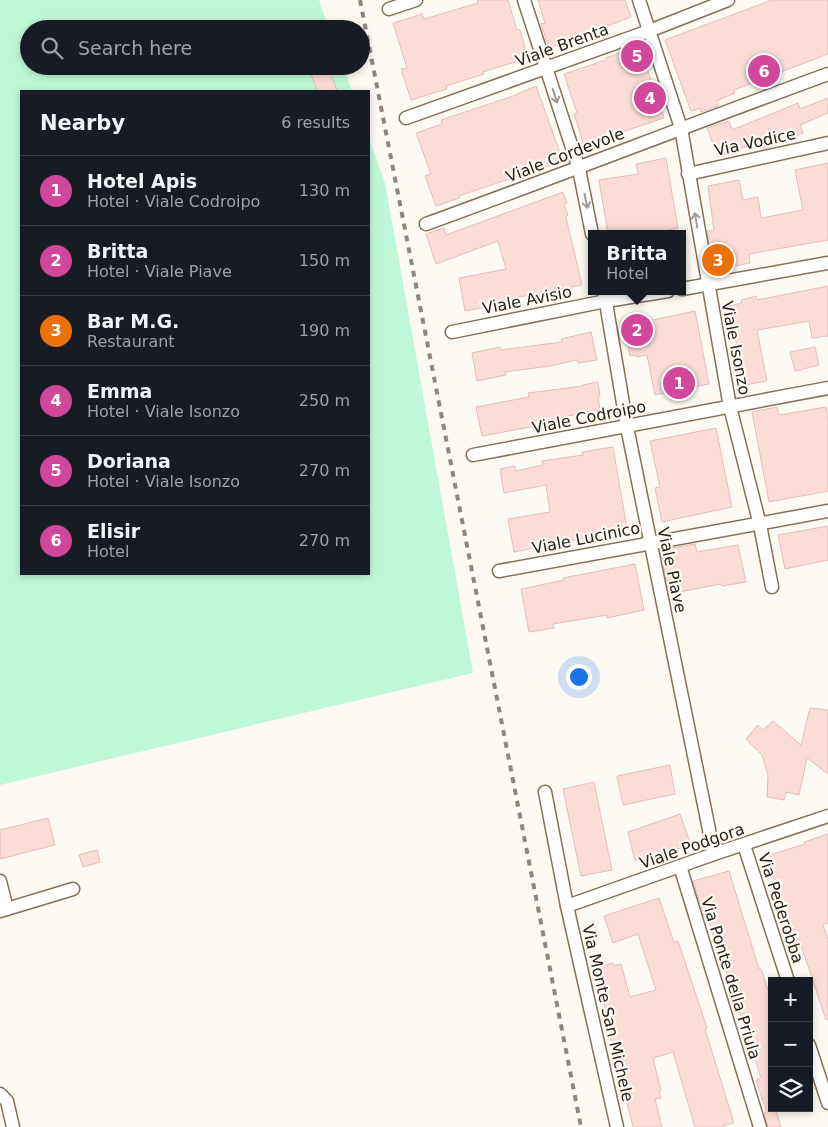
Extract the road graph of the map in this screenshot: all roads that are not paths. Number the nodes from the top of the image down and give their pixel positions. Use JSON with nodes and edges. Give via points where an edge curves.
{"nodes":[{"id":1,"x":416,"y":0,"type":"edge"},
{"id":2,"x":524,"y":0,"type":"edge"},
{"id":3,"x":639,"y":0,"type":"edge"},
{"id":4,"x":728,"y":0,"type":"edge"},
{"id":5,"x":389,"y":9,"type":"dead end"},
{"id":6,"x":649,"y":30,"type":"junction"},
{"id":7,"x":546,"y":68,"type":"junction"},
{"id":8,"x":828,"y":74,"type":"edge"},
{"id":9,"x":406,"y":118,"type":"dead end"},
{"id":10,"x":681,"y":128,"type":"junction"},
{"id":11,"x":828,"y":143,"type":"edge"},
{"id":12,"x":579,"y":169,"type":"junction"},
{"id":13,"x":688,"y":174,"type":"junction"},
{"id":14,"x":426,"y":224,"type":"dead end"},
{"id":15,"x":591,"y":230,"type":"edge"},
{"id":16,"x":828,"y":263,"type":"edge"},
{"id":17,"x":708,"y":285,"type":"junction"},
{"id":18,"x":686,"y":288,"type":"edge"},
{"id":19,"x":618,"y":295,"type":"edge"},
{"id":20,"x":605,"y":296,"type":"edge"},
{"id":21,"x":452,"y":332,"type":"dead end"},
{"id":22,"x":828,"y":388,"type":"edge"},
{"id":23,"x":730,"y":407,"type":"junction"},
{"id":24,"x":627,"y":427,"type":"junction"},
{"id":25,"x":473,"y":455,"type":"dead end"},
{"id":26,"x":828,"y":512,"type":"edge"},
{"id":27,"x":760,"y":525,"type":"junction"},
{"id":28,"x":650,"y":543,"type":"junction"},
{"id":29,"x":498,"y":571,"type":"dead end"},
{"id":30,"x":772,"y":587,"type":"dead end"},
{"id":31,"x":544,"y":792,"type":"dead end"},
{"id":32,"x":828,"y":816,"type":"edge"},
{"id":33,"x":744,"y":846,"type":"junction"},
{"id":34,"x":714,"y":854,"type":"junction"},
{"id":35,"x":680,"y":866,"type":"junction"},
{"id":36,"x":0,"y":881,"type":"edge"},
{"id":37,"x":73,"y":888,"type":"dead end"},
{"id":38,"x":567,"y":906,"type":"junction"},
{"id":39,"x":4,"y":910,"type":"edge"},
{"id":40,"x":787,"y":977,"type":"edge"},
{"id":41,"x":813,"y":1057,"type":"edge"},
{"id":42,"x":0,"y":1094,"type":"edge"},
{"id":43,"x":828,"y":1102,"type":"edge"},
{"id":44,"x":12,"y":1127,"type":"edge"},
{"id":45,"x":617,"y":1127,"type":"edge"},
{"id":46,"x":760,"y":1127,"type":"edge"}],
"edges":[{"from":1,"to":5,"type":"street"},
{"from":2,"to":7,"type":"street"},
{"from":3,"to":6,"type":"street","name":"Viale Isonzo"},
{"from":4,"to":6,"type":"street","name":"Viale Brenta"},
{"from":6,"to":7,"type":"street","name":"Viale Brenta"},
{"from":6,"to":10,"type":"street","name":"Viale Isonzo"},
{"from":7,"to":9,"type":"street","name":"Viale Brenta"},
{"from":7,"to":12,"type":"street","one_way":true},
{"from":8,"to":10,"type":"street","name":"Viale Cordevole"},
{"from":10,"to":12,"type":"street","name":"Viale Cordevole"},
{"from":10,"to":13,"type":"street","name":"Viale Isonzo"},
{"from":11,"to":13,"type":"street","name":"Via Vodice"},
{"from":12,"to":14,"type":"street","name":"Viale Cordevole"},
{"from":12,"to":15,"type":"street","one_way":true},
{"from":17,"to":13,"type":"street","name":"Viale Isonzo","one_way":true},
{"from":16,"to":17,"type":"street"},
{"from":17,"to":18,"type":"street"},
{"from":17,"to":23,"type":"street","name":"Viale Isonzo"},
{"from":19,"to":20,"type":"street","name":"Viale Avisio"},
{"from":20,"to":21,"type":"street","name":"Viale Avisio"},
{"from":20,"to":24,"type":"street","name":"Viale Piave"},
{"from":22,"to":23,"type":"street","name":"Viale Codroipo"},
{"from":23,"to":24,"type":"street","name":"Viale Codroipo"},
{"from":23,"to":27,"type":"street","name":"Viale Isonzo"},
{"from":24,"to":25,"type":"street","name":"Viale Codroipo"},
{"from":24,"to":28,"type":"street","name":"Viale Piave"},
{"from":26,"to":27,"type":"street","name":"Viale Lucinico"},
{"from":27,"to":28,"type":"street","name":"Viale Lucinico"},
{"from":27,"to":30,"type":"street","name":"Viale Isonzo"},
{"from":28,"to":29,"type":"street","name":"Viale Lucinico"},
{"from":28,"to":34,"type":"street","name":"Viale Piave"},
{"from":31,"to":38,"type":"street","name":"Via Monte San Michele"},
{"from":32,"to":33,"type":"street","name":"Viale Podgora"},
{"from":33,"to":34,"type":"street","name":"Viale Podgora"},
{"from":33,"to":40,"type":"street","name":"Via Pederobba"},
{"from":34,"to":35,"type":"street","name":"Viale Podgora"},
{"from":35,"to":38,"type":"street","name":"Viale Podgora"},
{"from":35,"to":46,"type":"street","name":"Via Ponte della Priula"},
{"from":36,"to":39,"type":"street"},
{"from":37,"to":39,"type":"street"},
{"from":38,"to":45,"type":"street","name":"Via Monte San Michele"},
{"from":41,"to":43,"type":"street"},
{"from":42,"to":44,"type":"street","via":[[7,1101]]}]}
